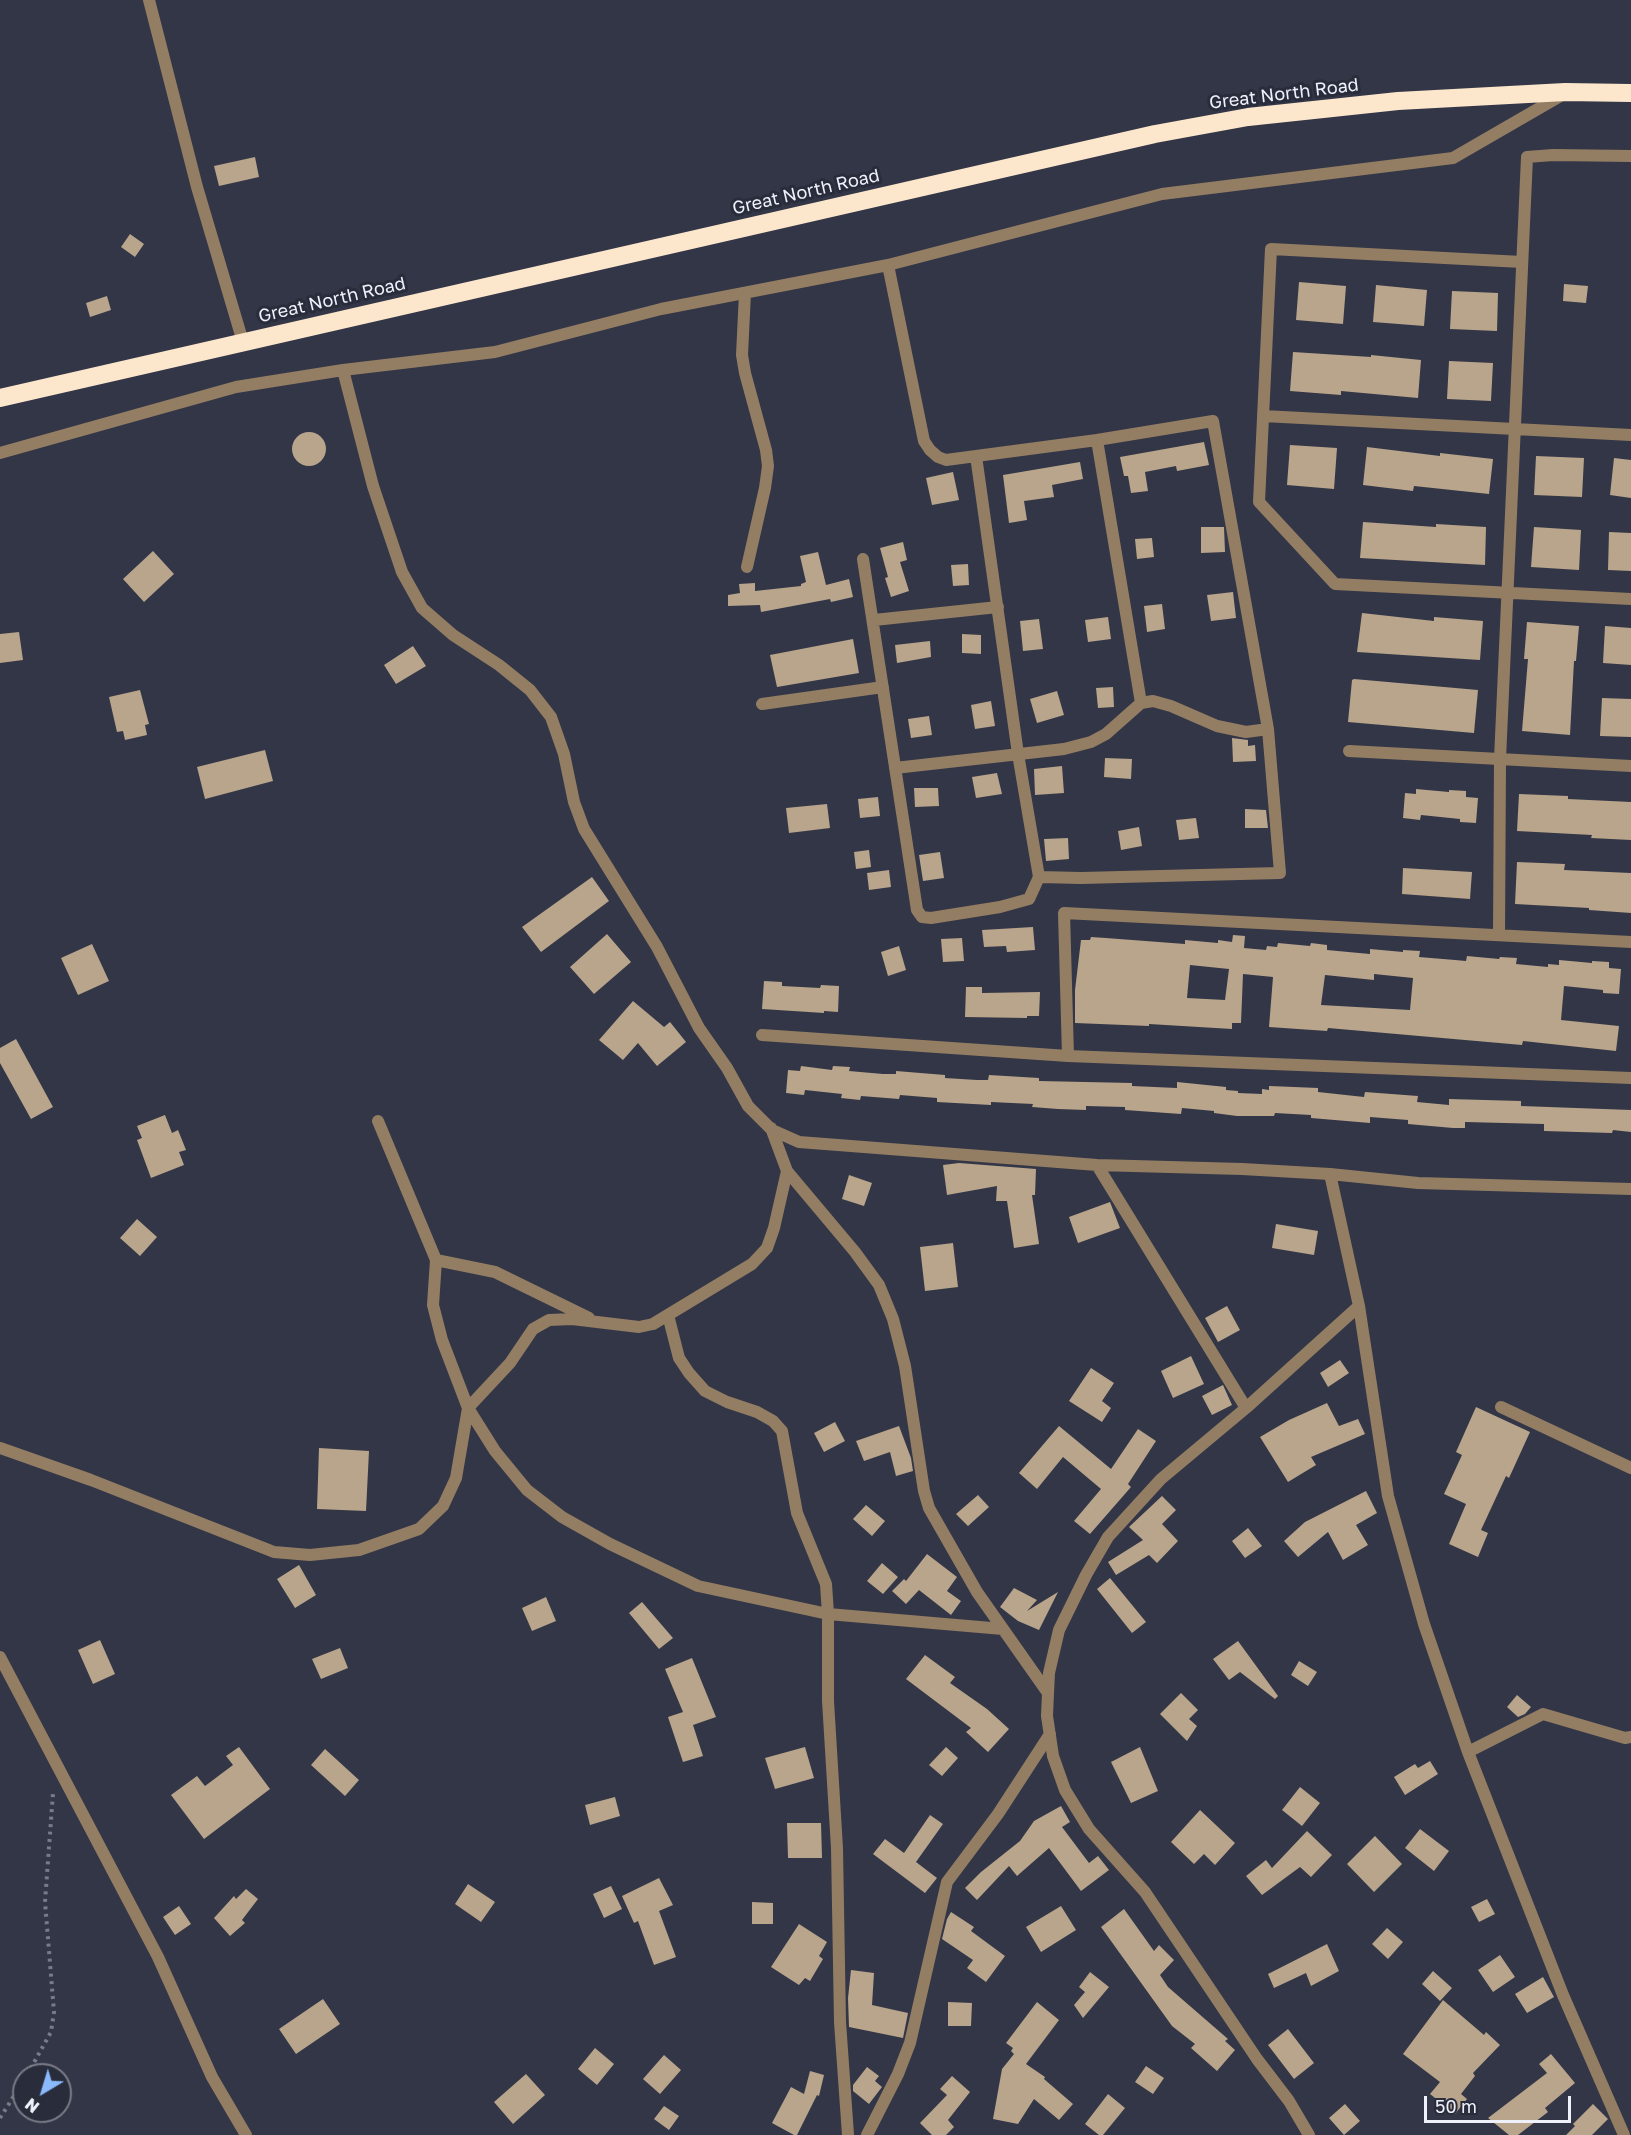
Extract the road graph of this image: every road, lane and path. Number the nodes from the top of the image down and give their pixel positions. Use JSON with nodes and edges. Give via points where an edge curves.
{"nodes":[{"id":1,"x":149,"y":0,"type":"edge"},
{"id":2,"x":1565,"y":93,"type":"junction"},
{"id":3,"x":1631,"y":93,"type":"edge"},
{"id":4,"x":1631,"y":156,"type":"edge"},
{"id":5,"x":1522,"y":262,"type":"junction"},
{"id":6,"x":888,"y":265,"type":"junction"},
{"id":7,"x":745,"y":293,"type":"junction"},
{"id":8,"x":243,"y":342,"type":"junction"},
{"id":9,"x":343,"y":370,"type":"junction"},
{"id":10,"x":0,"y":398,"type":"edge"},
{"id":11,"x":1263,"y":416,"type":"junction"},
{"id":12,"x":1515,"y":429,"type":"junction"},
{"id":13,"x":1631,"y":435,"type":"edge"},
{"id":14,"x":1097,"y":440,"type":"junction"},
{"id":15,"x":0,"y":453,"type":"edge"},
{"id":16,"x":976,"y":456,"type":"junction"},
{"id":17,"x":863,"y":559,"type":"dead end"},
{"id":18,"x":747,"y":567,"type":"dead end"},
{"id":19,"x":1507,"y":593,"type":"junction"},
{"id":20,"x":1631,"y":599,"type":"edge"},
{"id":21,"x":998,"y":607,"type":"junction"},
{"id":22,"x":874,"y":620,"type":"junction"},
{"id":23,"x":883,"y":687,"type":"junction"},
{"id":24,"x":1141,"y":703,"type":"junction"},
{"id":25,"x":762,"y":704,"type":"dead end"},
{"id":26,"x":1268,"y":729,"type":"junction"},
{"id":27,"x":1348,"y":751,"type":"dead end"},
{"id":28,"x":1018,"y":754,"type":"junction"},
{"id":29,"x":1500,"y":759,"type":"junction"},
{"id":30,"x":1631,"y":766,"type":"edge"},
{"id":31,"x":895,"y":768,"type":"junction"},
{"id":32,"x":1039,"y":877,"type":"junction"},
{"id":33,"x":1499,"y":935,"type":"junction"},
{"id":34,"x":1631,"y":942,"type":"edge"},
{"id":35,"x":762,"y":1035,"type":"dead end"},
{"id":36,"x":1068,"y":1056,"type":"junction"},
{"id":37,"x":1631,"y":1078,"type":"edge"},
{"id":38,"x":378,"y":1121,"type":"dead end"},
{"id":39,"x":771,"y":1128,"type":"junction"},
{"id":40,"x":1097,"y":1165,"type":"junction"},
{"id":41,"x":787,"y":1172,"type":"junction"},
{"id":42,"x":1330,"y":1174,"type":"junction"},
{"id":43,"x":1631,"y":1189,"type":"edge"},
{"id":44,"x":436,"y":1260,"type":"junction"},
{"id":45,"x":1359,"y":1306,"type":"junction"},
{"id":46,"x":668,"y":1315,"type":"junction"},
{"id":47,"x":598,"y":1322,"type":"junction"},
{"id":48,"x":1501,"y":1407,"type":"dead end"},
{"id":49,"x":468,"y":1408,"type":"junction"},
{"id":50,"x":1246,"y":1408,"type":"junction"},
{"id":51,"x":0,"y":1448,"type":"edge"},
{"id":52,"x":1631,"y":1468,"type":"edge"},
{"id":53,"x":828,"y":1614,"type":"junction"},
{"id":54,"x":1003,"y":1629,"type":"junction"},
{"id":55,"x":0,"y":1657,"type":"edge"},
{"id":56,"x":1048,"y":1693,"type":"junction"},
{"id":57,"x":1050,"y":1734,"type":"junction"},
{"id":58,"x":1631,"y":1737,"type":"edge"},
{"id":59,"x":1468,"y":1752,"type":"junction"},
{"id":60,"x":56,"y":1763,"type":"junction"},
{"id":61,"x":34,"y":2063,"type":"edge"},
{"id":62,"x":12,"y":2099,"type":"edge"},
{"id":63,"x":0,"y":2118,"type":"edge"},
{"id":64,"x":246,"y":2135,"type":"edge"},
{"id":65,"x":848,"y":2135,"type":"edge"},
{"id":66,"x":867,"y":2135,"type":"edge"},
{"id":67,"x":1309,"y":2135,"type":"edge"},
{"id":68,"x":1624,"y":2135,"type":"edge"}],
"edges":[{"from":1,"to":8,"type":"street","via":[[197,187]]},
{"from":2,"to":3,"type":"highway","name":"Great North Road"},
{"from":2,"to":6,"type":"street","via":[[1453,158],[1162,194]]},
{"from":2,"to":8,"type":"highway","name":"Great North Road","via":[[1398,101],[1248,117],[1155,134]]},
{"from":4,"to":5,"type":"street","via":[[1527,157]]},
{"from":5,"to":11,"type":"street","via":[[1271,249]]},
{"from":5,"to":12,"type":"street"},
{"from":6,"to":7,"type":"street"},
{"from":6,"to":16,"type":"street","via":[[924,441],[946,460]]},
{"from":7,"to":9,"type":"street","via":[[661,309],[495,352]]},
{"from":7,"to":18,"type":"street","via":[[742,355],[768,466]]},
{"from":8,"to":10,"type":"highway","name":"Great North Road"},
{"from":9,"to":15,"type":"street","via":[[236,387]]},
{"from":9,"to":39,"type":"street","via":[[373,486],[402,572],[422,608],[530,690],[551,717],[584,829],[657,947],[699,1028],[748,1106]]},
{"from":11,"to":12,"type":"street"},
{"from":11,"to":19,"type":"street","via":[[1259,502],[1335,584]]},
{"from":12,"to":13,"type":"street"},
{"from":12,"to":19,"type":"street"},
{"from":14,"to":16,"type":"street"},
{"from":14,"to":24,"type":"street"},
{"from":14,"to":26,"type":"street","via":[[1213,421]]},
{"from":16,"to":21,"type":"street"},
{"from":17,"to":22,"type":"street"},
{"from":19,"to":20,"type":"street"},
{"from":19,"to":29,"type":"street"},
{"from":21,"to":22,"type":"street"},
{"from":21,"to":28,"type":"street"},
{"from":22,"to":23,"type":"street"},
{"from":23,"to":25,"type":"street"},
{"from":23,"to":31,"type":"street"},
{"from":24,"to":26,"type":"street","via":[[1153,701],[1172,706],[1217,726],[1246,732]]},
{"from":24,"to":28,"type":"street","via":[[1091,742]]},
{"from":26,"to":32,"type":"street","via":[[1280,873]]},
{"from":27,"to":29,"type":"street"},
{"from":28,"to":31,"type":"street"},
{"from":28,"to":32,"type":"street"},
{"from":29,"to":30,"type":"street"},
{"from":29,"to":33,"type":"street"},
{"from":31,"to":32,"type":"street","via":[[917,910],[922,917],[1000,907],[1029,899]]},
{"from":33,"to":34,"type":"street"},
{"from":33,"to":36,"type":"street","via":[[1064,913]]},
{"from":35,"to":36,"type":"street"},
{"from":36,"to":37,"type":"street"},
{"from":38,"to":44,"type":"street"},
{"from":39,"to":40,"type":"street","via":[[799,1142]]},
{"from":39,"to":41,"type":"street"},
{"from":40,"to":42,"type":"street"},
{"from":40,"to":50,"type":"street"},
{"from":41,"to":46,"type":"street","via":[[767,1248],[752,1264]]},
{"from":41,"to":54,"type":"street","via":[[879,1285],[893,1319],[904,1366],[929,1508]]},
{"from":42,"to":43,"type":"street","via":[[1418,1183]]},
{"from":42,"to":45,"type":"street"},
{"from":44,"to":47,"type":"street","via":[[495,1272]]},
{"from":44,"to":49,"type":"street","via":[[433,1305]]},
{"from":45,"to":50,"type":"street"},
{"from":45,"to":59,"type":"street","via":[[1388,1496],[1424,1624]]},
{"from":46,"to":47,"type":"street","via":[[639,1327]]},
{"from":46,"to":53,"type":"street","via":[[679,1358],[705,1391],[758,1412],[773,1420],[782,1431],[797,1513],[826,1584]]},
{"from":47,"to":49,"type":"street","via":[[549,1320],[533,1329],[510,1363]]},
{"from":48,"to":52,"type":"street"},
{"from":49,"to":51,"type":"street","via":[[456,1478],[443,1506],[418,1529],[359,1550],[310,1555],[274,1552]]},
{"from":49,"to":53,"type":"street","via":[[495,1451],[527,1490],[572,1523],[698,1586]]},
{"from":50,"to":56,"type":"street","via":[[1161,1479],[1108,1537],[1059,1630]]},
{"from":53,"to":54,"type":"street"},
{"from":53,"to":65,"type":"street","via":[[840,2022]]},
{"from":54,"to":56,"type":"street"},
{"from":55,"to":60,"type":"street"},
{"from":56,"to":57,"type":"street"},
{"from":57,"to":66,"type":"street","via":[[998,1814],[947,1882],[910,2043]]},
{"from":57,"to":67,"type":"street","via":[[1065,1790],[1089,1828],[1145,1892]]},
{"from":58,"to":59,"type":"street","via":[[1543,1714]]},
{"from":59,"to":68,"type":"street","via":[[1563,1995]]},
{"from":60,"to":61,"type":"path","via":[[45,1902],[54,2012],[51,2032]]},
{"from":60,"to":64,"type":"street","via":[[158,1957],[212,2077]]},
{"from":62,"to":63,"type":"path"}]}
